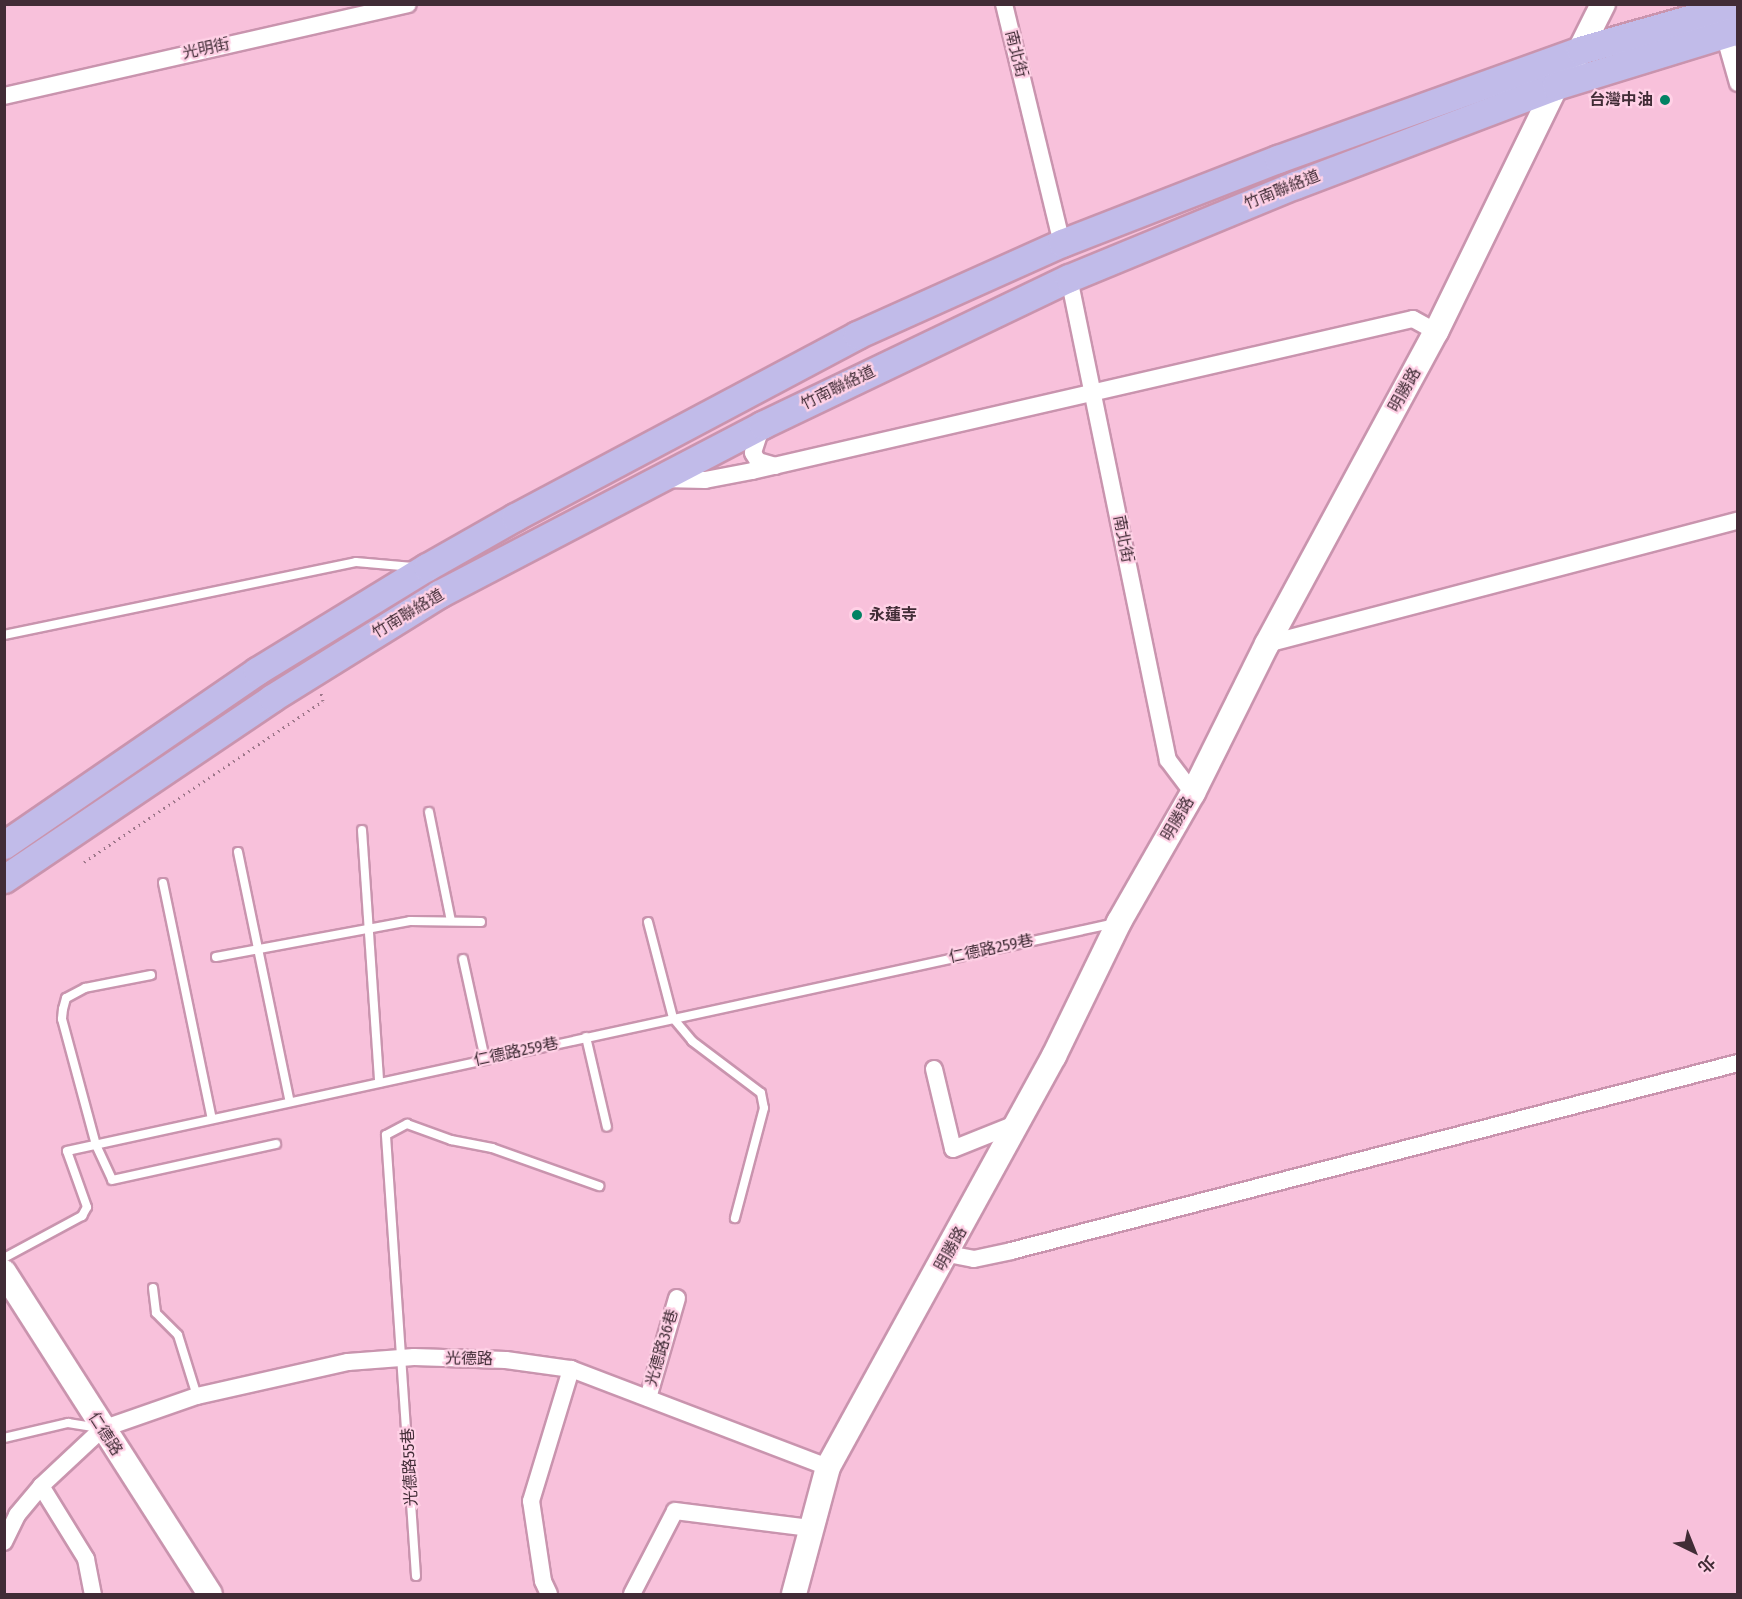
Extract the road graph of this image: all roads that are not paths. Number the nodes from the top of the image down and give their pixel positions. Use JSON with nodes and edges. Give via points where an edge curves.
{"nodes":[{"id":1,"x":408,"y":4,"type":"edge"},
{"id":2,"x":1004,"y":4,"type":"edge"},
{"id":3,"x":1603,"y":4,"type":"edge"},
{"id":4,"x":1737,"y":5,"type":"edge"},
{"id":5,"x":1731,"y":32,"type":"edge"},
{"id":6,"x":1580,"y":50,"type":"junction"},
{"id":7,"x":1737,"y":83,"type":"edge"},
{"id":8,"x":1556,"y":86,"type":"junction"},
{"id":9,"x":4,"y":96,"type":"edge"},
{"id":10,"x":1062,"y":243,"type":"junction"},
{"id":11,"x":1069,"y":278,"type":"junction"},
{"id":12,"x":1436,"y":332,"type":"junction"},
{"id":13,"x":1094,"y":393,"type":"junction"},
{"id":14,"x":762,"y":425,"type":"junction"},
{"id":15,"x":776,"y":466,"type":"junction"},
{"id":16,"x":659,"y":478,"type":"junction"},
{"id":17,"x":1737,"y":520,"type":"edge"},
{"id":18,"x":433,"y":581,"type":"junction"},
{"id":19,"x":4,"y":635,"type":"edge"},
{"id":20,"x":1267,"y":644,"type":"junction"},
{"id":21,"x":1193,"y":793,"type":"junction"},
{"id":22,"x":429,"y":812,"type":"dead end"},
{"id":23,"x":362,"y":830,"type":"dead end"},
{"id":24,"x":4,"y":844,"type":"edge"},
{"id":25,"x":238,"y":852,"type":"dead end"},
{"id":26,"x":4,"y":879,"type":"edge"},
{"id":27,"x":163,"y":883,"type":"dead end"},
{"id":28,"x":451,"y":921,"type":"junction"},
{"id":29,"x":481,"y":922,"type":"dead end"},
{"id":30,"x":648,"y":922,"type":"dead end"},
{"id":31,"x":1119,"y":922,"type":"junction"},
{"id":32,"x":370,"y":929,"type":"junction"},
{"id":33,"x":259,"y":949,"type":"junction"},
{"id":34,"x":216,"y":957,"type":"dead end"},
{"id":35,"x":463,"y":959,"type":"dead end"},
{"id":36,"x":151,"y":975,"type":"dead end"},
{"id":37,"x":673,"y":1018,"type":"junction"},
{"id":38,"x":586,"y":1037,"type":"junction"},
{"id":39,"x":485,"y":1059,"type":"junction"},
{"id":40,"x":1737,"y":1063,"type":"edge"},
{"id":41,"x":934,"y":1069,"type":"dead end"},
{"id":42,"x":379,"y":1082,"type":"junction"},
{"id":43,"x":290,"y":1102,"type":"junction"},
{"id":44,"x":212,"y":1119,"type":"junction"},
{"id":45,"x":1019,"y":1122,"type":"junction"},
{"id":46,"x":607,"y":1127,"type":"dead end"},
{"id":47,"x":96,"y":1144,"type":"junction"},
{"id":48,"x":276,"y":1144,"type":"dead end"},
{"id":49,"x":599,"y":1186,"type":"dead end"},
{"id":50,"x":735,"y":1218,"type":"dead end"},
{"id":51,"x":948,"y":1254,"type":"junction"},
{"id":52,"x":4,"y":1258,"type":"edge"},
{"id":53,"x":4,"y":1272,"type":"edge"},
{"id":54,"x":153,"y":1288,"type":"dead end"},
{"id":55,"x":677,"y":1298,"type":"dead end"},
{"id":56,"x":404,"y":1358,"type":"junction"},
{"id":57,"x":571,"y":1369,"type":"junction"},
{"id":58,"x":197,"y":1396,"type":"junction"},
{"id":59,"x":648,"y":1398,"type":"junction"},
{"id":60,"x":102,"y":1429,"type":"junction"},
{"id":61,"x":4,"y":1438,"type":"edge"},
{"id":62,"x":828,"y":1467,"type":"junction"},
{"id":63,"x":40,"y":1486,"type":"junction"},
{"id":64,"x":810,"y":1528,"type":"junction"},
{"id":65,"x":4,"y":1542,"type":"edge"},
{"id":66,"x":416,"y":1576,"type":"dead end"},
{"id":67,"x":93,"y":1594,"type":"edge"},
{"id":68,"x":210,"y":1594,"type":"edge"},
{"id":69,"x":549,"y":1594,"type":"edge"},
{"id":70,"x":632,"y":1594,"type":"edge"},
{"id":71,"x":794,"y":1594,"type":"edge"}],
"edges":[{"from":1,"to":9,"type":"street","name":"光明街"},
{"from":2,"to":10,"type":"street","name":"南北街"},
{"from":3,"to":6,"type":"street","name":"明勝路"},
{"from":4,"to":6,"type":"main road","name":"竹南聯絡道"},
{"from":5,"to":7,"type":"street"},
{"from":5,"to":8,"type":"main road","name":"竹南聯絡道"},
{"from":6,"to":8,"type":"street","name":"明勝路"},
{"from":6,"to":10,"type":"main road","name":"竹南聯絡道","via":[[1278,159]]},
{"from":8,"to":11,"type":"main road","name":"竹南聯絡道","via":[[1295,184]]},
{"from":8,"to":12,"type":"street","name":"明勝路"},
{"from":10,"to":18,"type":"main road","name":"竹南聯絡道","via":[[857,334],[514,517]]},
{"from":11,"to":13,"type":"street","name":"南北街"},
{"from":11,"to":14,"type":"main road","name":"竹南聯絡道"},
{"from":12,"to":13,"type":"street","via":[[1413,319]]},
{"from":12,"to":20,"type":"street","name":"明勝路"},
{"from":13,"to":15,"type":"street"},
{"from":13,"to":21,"type":"street","name":"南北街","via":[[1168,760]]},
{"from":14,"to":15,"type":"street","via":[[753,453],[758,461]]},
{"from":14,"to":16,"type":"main road","name":"竹南聯絡道"},
{"from":15,"to":16,"type":"street","via":[[705,480]]},
{"from":16,"to":18,"type":"main road","name":"竹南聯絡道"},
{"from":17,"to":20,"type":"street"},
{"from":18,"to":19,"type":"lane","via":[[356,562]]},
{"from":18,"to":24,"type":"main road","name":"竹南聯絡道","via":[[257,671]]},
{"from":18,"to":26,"type":"main road","name":"竹南聯絡道","via":[[315,671]]},
{"from":20,"to":21,"type":"street","name":"明勝路"},
{"from":21,"to":31,"type":"street","name":"明勝路"},
{"from":22,"to":28,"type":"lane"},
{"from":23,"to":32,"type":"lane"},
{"from":25,"to":33,"type":"lane"},
{"from":27,"to":44,"type":"lane"},
{"from":28,"to":29,"type":"lane"},
{"from":28,"to":32,"type":"lane","via":[[410,921]]},
{"from":30,"to":37,"type":"lane"},
{"from":31,"to":37,"type":"lane","name":"仁德路259巷"},
{"from":31,"to":45,"type":"street","name":"明勝路"},
{"from":32,"to":33,"type":"lane"},
{"from":32,"to":42,"type":"lane"},
{"from":33,"to":34,"type":"lane"},
{"from":33,"to":43,"type":"lane"},
{"from":35,"to":39,"type":"lane"},
{"from":36,"to":47,"type":"lane","via":[[85,988],[66,998],[62,1019]]},
{"from":37,"to":38,"type":"lane","name":"仁德路259巷"},
{"from":37,"to":50,"type":"lane","via":[[692,1041],[761,1093],[764,1108]]},
{"from":38,"to":39,"type":"lane","name":"仁德路259巷"},
{"from":38,"to":46,"type":"lane"},
{"from":39,"to":42,"type":"lane","name":"仁德路259巷"},
{"from":40,"to":51,"type":"street","via":[[1011,1251],[974,1259]]},
{"from":41,"to":45,"type":"street","via":[[953,1149]]},
{"from":42,"to":43,"type":"lane","name":"仁德路259巷"},
{"from":43,"to":44,"type":"lane","name":"仁德路259巷"},
{"from":44,"to":47,"type":"lane","name":"仁德路259巷"},
{"from":45,"to":51,"type":"street","name":"明勝路"},
{"from":47,"to":48,"type":"lane","via":[[112,1180]]},
{"from":47,"to":52,"type":"lane","name":"仁德路259巷","via":[[67,1151],[87,1208],[82,1216]]},
{"from":49,"to":56,"type":"lane","name":"光德路55巷","via":[[492,1148],[451,1140],[407,1124],[386,1135]]},
{"from":51,"to":62,"type":"street","name":"明勝路"},
{"from":53,"to":60,"type":"street","name":"仁德路"},
{"from":54,"to":58,"type":"lane","via":[[156,1313],[178,1335]]},
{"from":55,"to":59,"type":"street","name":"光德路36巷"},
{"from":56,"to":57,"type":"street","name":"光德路","via":[[506,1360]]},
{"from":56,"to":58,"type":"street","name":"光德路","via":[[348,1362]]},
{"from":56,"to":66,"type":"lane","name":"光德路55巷"},
{"from":57,"to":59,"type":"street","name":"光德路"},
{"from":57,"to":69,"type":"street","via":[[531,1501],[543,1581]]},
{"from":58,"to":60,"type":"street","name":"光德路"},
{"from":59,"to":62,"type":"street","name":"光德路"},
{"from":60,"to":61,"type":"lane","via":[[68,1423]]},
{"from":60,"to":63,"type":"street"},
{"from":60,"to":68,"type":"street","name":"仁德路"},
{"from":62,"to":64,"type":"street","name":"明勝路"},
{"from":63,"to":65,"type":"street","via":[[17,1515]]},
{"from":63,"to":67,"type":"street","via":[[86,1559]]},
{"from":64,"to":70,"type":"street","via":[[675,1511]]},
{"from":64,"to":71,"type":"street","name":"明勝路"}]}
